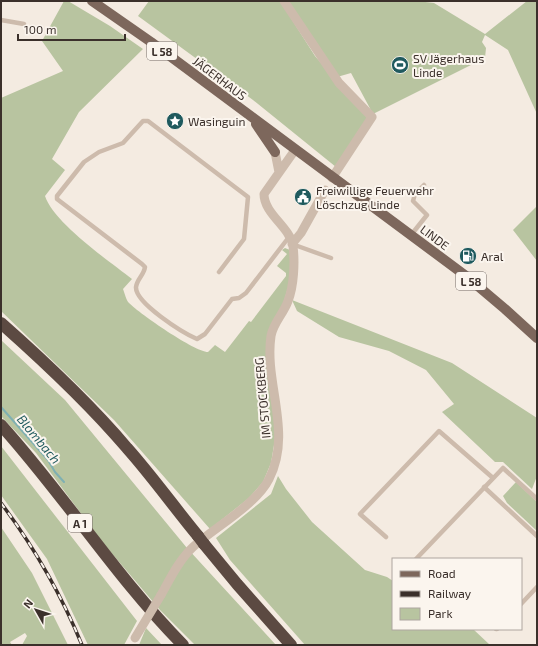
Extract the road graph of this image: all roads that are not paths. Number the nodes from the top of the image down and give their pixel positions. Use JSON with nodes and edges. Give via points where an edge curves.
{"nodes":[{"id":1,"x":92,"y":1,"type":"edge"},
{"id":2,"x":284,"y":1,"type":"edge"},
{"id":3,"x":1,"y":20,"type":"edge"},
{"id":4,"x":24,"y":24,"type":"dead end"},
{"id":5,"x":253,"y":118,"type":"junction"},
{"id":6,"x":295,"y":150,"type":"junction"},
{"id":7,"x":275,"y":152,"type":"joint"},
{"id":8,"x":279,"y":172,"type":"junction"},
{"id":9,"x":332,"y":178,"type":"junction"},
{"id":10,"x":424,"y":185,"type":"dead end"},
{"id":11,"x":325,"y":190,"type":"dead end"},
{"id":12,"x":411,"y":235,"type":"junction"},
{"id":13,"x":291,"y":240,"type":"junction"},
{"id":14,"x":332,"y":258,"type":"dead end"},
{"id":15,"x":219,"y":272,"type":"dead end"},
{"id":16,"x":1,"y":323,"type":"edge"},
{"id":17,"x":533,"y":333,"type":"edge"},
{"id":18,"x":1,"y":426,"type":"edge"},
{"id":19,"x":493,"y":478,"type":"junction"},
{"id":20,"x":484,"y":487,"type":"junction"},
{"id":21,"x":537,"y":499,"type":"edge"},
{"id":22,"x":537,"y":536,"type":"edge"},
{"id":23,"x":386,"y":537,"type":"dead end"},
{"id":24,"x":417,"y":558,"type":"edge"},
{"id":25,"x":537,"y":587,"type":"edge"},
{"id":26,"x":522,"y":601,"type":"edge"},
{"id":27,"x":133,"y":641,"type":"edge"},
{"id":28,"x":183,"y":645,"type":"edge"},
{"id":29,"x":291,"y":645,"type":"edge"}],
"edges":[{"from":1,"to":5,"type":"main road","name":"JÄGERHAUS","number":"L 58"},
{"from":2,"to":9,"type":"street","via":[[339,82],[372,117]]},
{"from":3,"to":4,"type":"lane"},
{"from":5,"to":6,"type":"main road","name":"JÄGERHAUS","number":"L 58"},
{"from":5,"to":7,"type":"main road"},
{"from":6,"to":8,"type":"street"},
{"from":6,"to":9,"type":"main road","name":"JÄGERHAUS","number":"L 58"},
{"from":7,"to":8,"type":"street"},
{"from":8,"to":13,"type":"street","via":[[264,194],[264,200]]},
{"from":9,"to":12,"type":"main road","name":"LINDE","number":"L 58"},
{"from":10,"to":12,"type":"lane","via":[[413,201],[427,215]]},
{"from":11,"to":13,"type":"street"},
{"from":12,"to":17,"type":"main road","name":"LINDE","number":"L 58"},
{"from":13,"to":14,"type":"lane"},
{"from":13,"to":15,"type":"lane","via":[[246,293],[232,299],[205,334],[197,339],[159,316],[138,294],[136,288],[145,267],[57,199],[57,196],[91,156],[123,143],[143,121],[148,121],[248,197],[244,239]]},
{"from":13,"to":27,"type":"street","name":"IM STOCKBERG","bridge":true,"via":[[293,256],[290,295],[271,335],[269,366],[279,429],[270,478],[259,494],[187,553]]},
{"from":16,"to":29,"type":"highway","via":[[107,425],[237,584]]},
{"from":18,"to":28,"type":"highway","number":"A 1","via":[[40,470],[133,590]]},
{"from":19,"to":20,"type":"lane"},
{"from":19,"to":21,"type":"lane","via":[[503,468]]},
{"from":19,"to":23,"type":"lane","via":[[440,431],[360,514]]},
{"from":20,"to":22,"type":"lane"},
{"from":20,"to":24,"type":"lane"},
{"from":25,"to":26,"type":"lane"}]}
